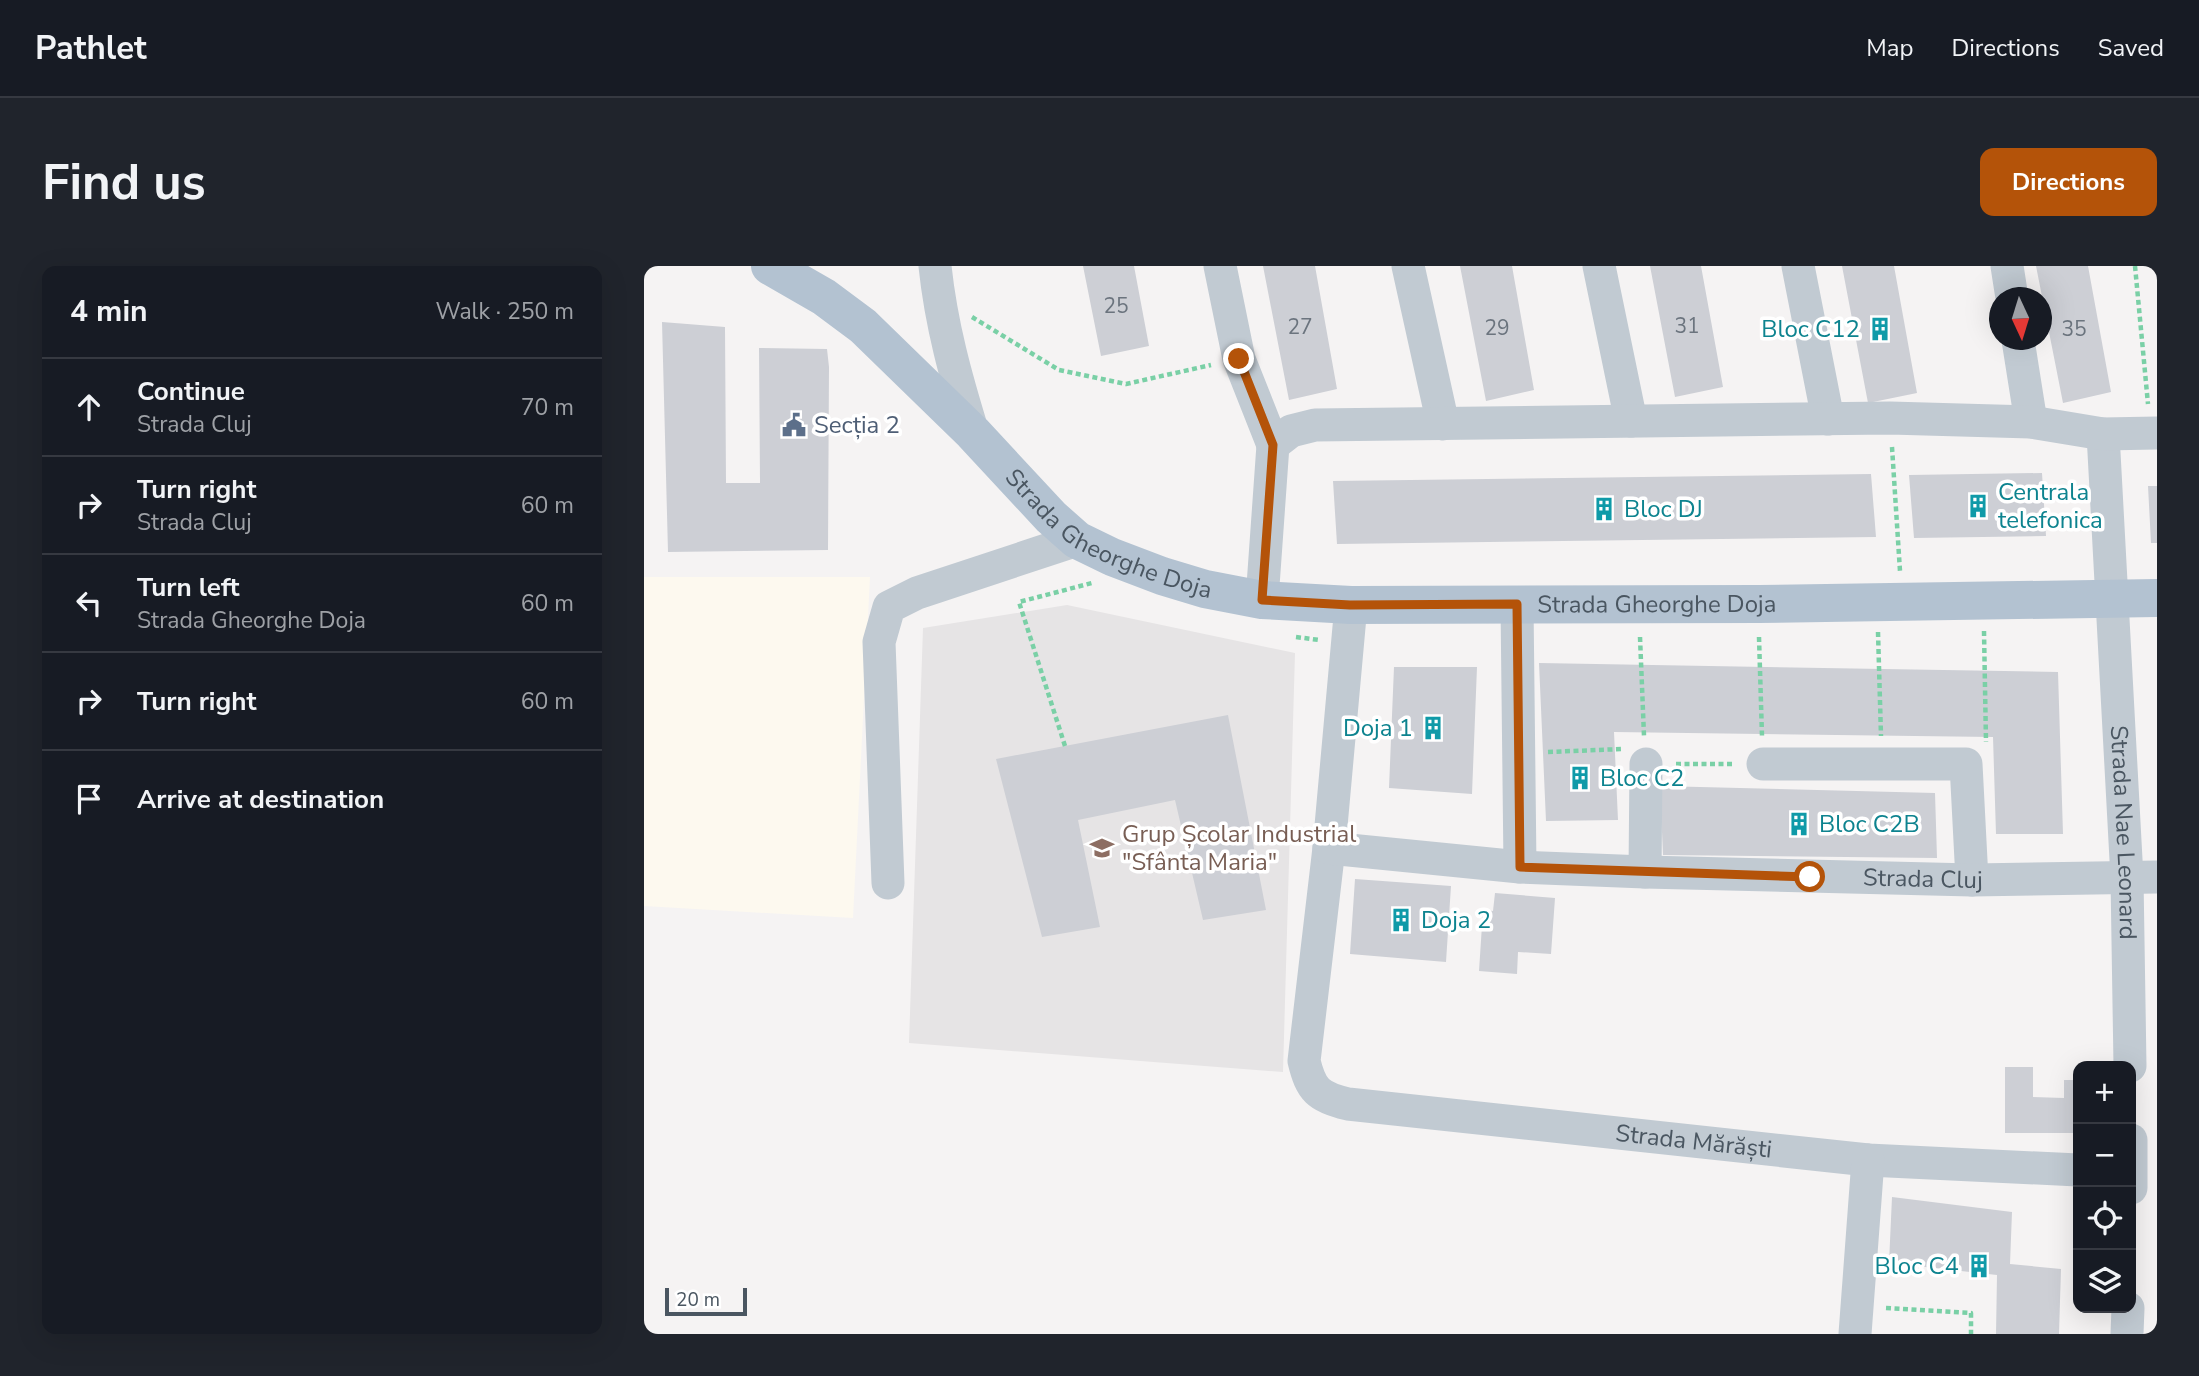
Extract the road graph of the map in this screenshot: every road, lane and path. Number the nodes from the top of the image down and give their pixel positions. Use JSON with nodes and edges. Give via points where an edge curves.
{"nodes":[{"id":1,"x":770,"y":266,"type":"edge"},
{"id":2,"x":1220,"y":266,"type":"edge"},
{"id":3,"x":1408,"y":266,"type":"edge"},
{"id":4,"x":1599,"y":266,"type":"edge"},
{"id":5,"x":1798,"y":266,"type":"edge"},
{"id":6,"x":2007,"y":266,"type":"edge"},
{"id":7,"x":2134,"y":266,"type":"edge"},
{"id":8,"x":937,"y":281,"type":"edge"},
{"id":9,"x":2010,"y":287,"type":"edge"},
{"id":10,"x":2020,"y":350,"type":"edge"},
{"id":11,"x":1239,"y":359,"type":"junction"},
{"id":12,"x":1889,"y":418,"type":"junction"},
{"id":13,"x":1828,"y":419,"type":"junction"},
{"id":14,"x":1631,"y":421,"type":"junction"},
{"id":15,"x":2031,"y":422,"type":"junction"},
{"id":16,"x":1443,"y":424,"type":"junction"},
{"id":17,"x":973,"y":433,"type":"junction"},
{"id":18,"x":2103,"y":433,"type":"junction"},
{"id":19,"x":2154,"y":433,"type":"edge"},
{"id":20,"x":1273,"y":445,"type":"junction"},
{"id":21,"x":1077,"y":540,"type":"junction"},
{"id":22,"x":1094,"y":583,"type":"dead end"},
{"id":23,"x":1889,"y":592,"type":"junction"},
{"id":24,"x":2157,"y":598,"type":"edge"},
{"id":25,"x":2112,"y":599,"type":"junction"},
{"id":26,"x":1262,"y":600,"type":"junction"},
{"id":27,"x":1984,"y":601,"type":"junction"},
{"id":28,"x":1517,"y":604,"type":"junction"},
{"id":29,"x":1641,"y":604,"type":"junction"},
{"id":30,"x":1759,"y":604,"type":"junction"},
{"id":31,"x":1350,"y":605,"type":"junction"},
{"id":32,"x":1294,"y":636,"type":"dead end"},
{"id":33,"x":1307,"y":640,"type":"dead end"},
{"id":34,"x":1065,"y":746,"type":"dead end"},
{"id":35,"x":1520,"y":753,"type":"junction"},
{"id":36,"x":1645,"y":756,"type":"junction"},
{"id":37,"x":1763,"y":764,"type":"junction"},
{"id":38,"x":1882,"y":764,"type":"junction"},
{"id":39,"x":1966,"y":764,"type":"junction"},
{"id":40,"x":1329,"y":848,"type":"junction"},
{"id":41,"x":1520,"y":867,"type":"junction"},
{"id":42,"x":1645,"y":872,"type":"junction"},
{"id":43,"x":2142,"y":878,"type":"edge"},
{"id":44,"x":1972,"y":880,"type":"junction"},
{"id":45,"x":888,"y":883,"type":"dead end"},
{"id":46,"x":2130,"y":1061,"type":"edge"},
{"id":47,"x":1868,"y":1160,"type":"junction"},
{"id":48,"x":2073,"y":1170,"type":"edge"},
{"id":49,"x":2136,"y":1172,"type":"edge"},
{"id":50,"x":2157,"y":1173,"type":"edge"},
{"id":51,"x":2128,"y":1313,"type":"edge"},
{"id":52,"x":1856,"y":1320,"type":"edge"},
{"id":53,"x":1970,"y":1334,"type":"edge"},
{"id":54,"x":2127,"y":1334,"type":"edge"}],
"edges":[{"from":1,"to":17,"type":"main road","name":"Strada Gheorghe Doja","via":[[863,326]]},
{"from":2,"to":11,"type":"street"},
{"from":3,"to":16,"type":"street"},
{"from":4,"to":14,"type":"street"},
{"from":5,"to":13,"type":"street"},
{"from":6,"to":9,"type":"street"},
{"from":7,"to":19,"type":"path"},
{"from":8,"to":11,"type":"path","via":[[1059,370],[1126,384]]},
{"from":8,"to":17,"type":"street","via":[[954,372]]},
{"from":10,"to":15,"type":"street"},
{"from":11,"to":20,"type":"street"},
{"from":12,"to":13,"type":"street"},
{"from":12,"to":15,"type":"street"},
{"from":12,"to":23,"type":"path"},
{"from":13,"to":14,"type":"street"},
{"from":14,"to":16,"type":"street"},
{"from":15,"to":18,"type":"street"},
{"from":16,"to":20,"type":"street","via":[[1315,425],[1291,431]]},
{"from":17,"to":21,"type":"main road","name":"Strada Gheorghe Doja"},
{"from":18,"to":19,"type":"street"},
{"from":18,"to":25,"type":"street","name":"Strada Nae Leonard"},
{"from":20,"to":26,"type":"street"},
{"from":21,"to":26,"type":"main road","name":"Strada Gheorghe Doja","via":[[1162,576]]},
{"from":21,"to":45,"type":"street","via":[[917,593],[889,607],[879,642]]},
{"from":22,"to":34,"type":"path","via":[[1019,602]]},
{"from":23,"to":27,"type":"main road","name":"Strada Gheorghe Doja"},
{"from":23,"to":30,"type":"main road","name":"Strada Gheorghe Doja"},
{"from":23,"to":38,"type":"path"},
{"from":24,"to":25,"type":"main road","name":"Strada Gheorghe Doja"},
{"from":25,"to":27,"type":"main road","name":"Strada Gheorghe Doja"},
{"from":25,"to":43,"type":"street","name":"Strada Nae Leonard"},
{"from":26,"to":31,"type":"main road","name":"Strada Gheorghe Doja"},
{"from":27,"to":39,"type":"path","via":[[1986,750]]},
{"from":28,"to":29,"type":"main road","name":"Strada Gheorghe Doja"},
{"from":28,"to":31,"type":"main road","name":"Strada Gheorghe Doja"},
{"from":28,"to":35,"type":"street"},
{"from":29,"to":30,"type":"main road","name":"Strada Gheorghe Doja"},
{"from":29,"to":36,"type":"path"},
{"from":30,"to":37,"type":"path"},
{"from":31,"to":40,"type":"street"},
{"from":32,"to":33,"type":"path"},
{"from":35,"to":36,"type":"path"},
{"from":35,"to":41,"type":"street"},
{"from":36,"to":37,"type":"path"},
{"from":36,"to":42,"type":"street"},
{"from":37,"to":38,"type":"street"},
{"from":38,"to":39,"type":"street"},
{"from":39,"to":44,"type":"street"},
{"from":40,"to":41,"type":"street","name":"Strada Cluj"},
{"from":40,"to":47,"type":"street","name":"Strada Mărăști","via":[[1304,1061],[1313,1088],[1328,1099]]},
{"from":41,"to":42,"type":"street","name":"Strada Cluj"},
{"from":42,"to":44,"type":"street","name":"Strada Cluj"},
{"from":43,"to":44,"type":"street","name":"Strada Cluj"},
{"from":43,"to":46,"type":"street","name":"Strada Nae Leonard"},
{"from":47,"to":48,"type":"street","name":"Strada Mărăști"},
{"from":47,"to":52,"type":"street"},
{"from":49,"to":50,"type":"street"},
{"from":51,"to":54,"type":"street"},
{"from":52,"to":53,"type":"path","via":[[1971,1313]]}]}
